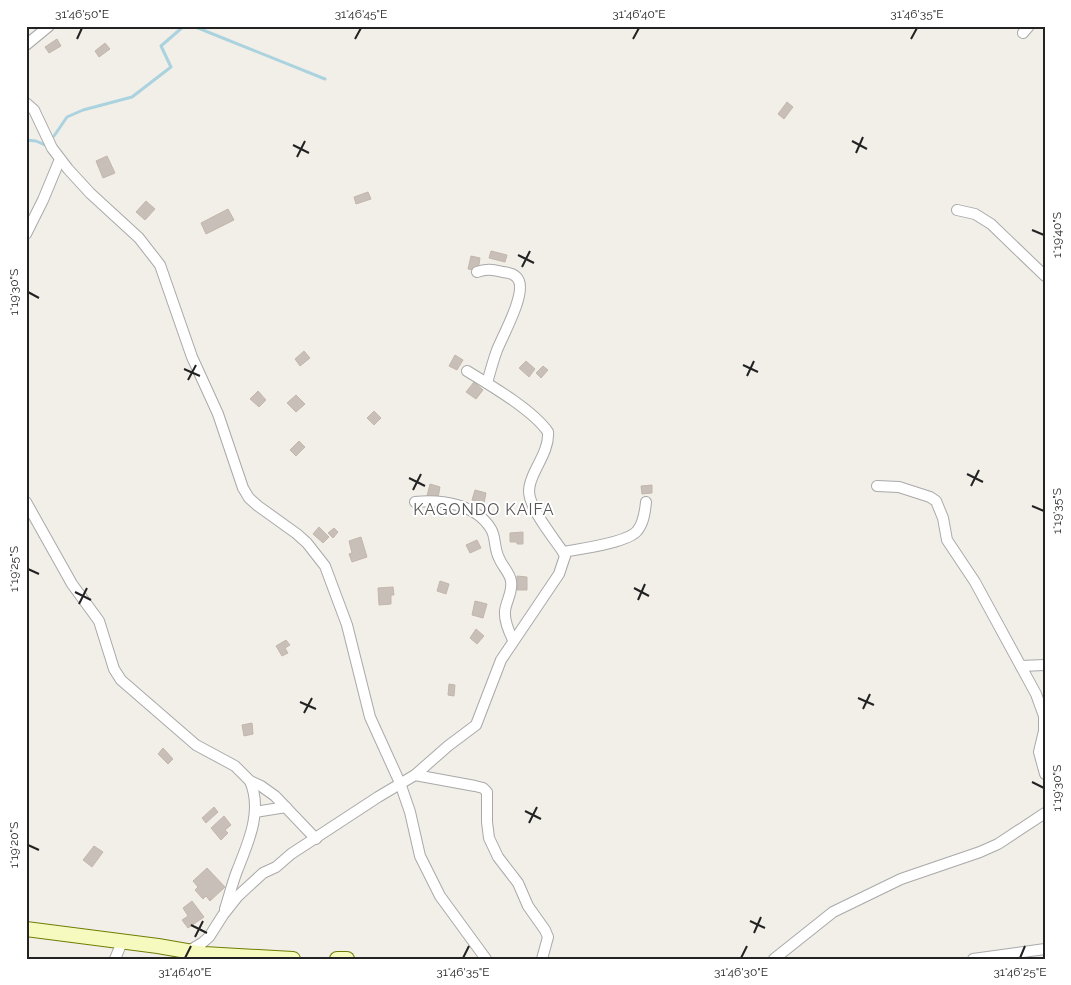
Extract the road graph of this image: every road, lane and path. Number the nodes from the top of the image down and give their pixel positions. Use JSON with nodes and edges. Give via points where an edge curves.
{"nodes":[{"id":1,"x":48,"y":26,"type":"edge"},
{"id":2,"x":26,"y":45,"type":"edge"},
{"id":3,"x":26,"y":103,"type":"edge"},
{"id":4,"x":60,"y":159,"type":"junction"},
{"id":5,"x":957,"y":210,"type":"dead end"},
{"id":6,"x":26,"y":234,"type":"edge"},
{"id":7,"x":477,"y":272,"type":"dead end"},
{"id":8,"x":1045,"y":276,"type":"edge"},
{"id":9,"x":467,"y":371,"type":"dead end"},
{"id":10,"x":487,"y":383,"type":"junction"},
{"id":11,"x":877,"y":486,"type":"dead end"},
{"id":12,"x":26,"y":502,"type":"edge"},
{"id":13,"x":415,"y":502,"type":"dead end"},
{"id":14,"x":646,"y":502,"type":"dead end"},
{"id":15,"x":563,"y":552,"type":"junction"},
{"id":16,"x":513,"y":640,"type":"junction"},
{"id":17,"x":1045,"y":665,"type":"edge"},
{"id":18,"x":1021,"y":666,"type":"junction"},
{"id":19,"x":1045,"y":774,"type":"edge"},
{"id":20,"x":415,"y":775,"type":"junction"},
{"id":21,"x":250,"y":781,"type":"junction"},
{"id":22,"x":400,"y":783,"type":"junction"},
{"id":23,"x":286,"y":807,"type":"junction"},
{"id":24,"x":255,"y":812,"type":"junction"},
{"id":25,"x":1045,"y":812,"type":"edge"},
{"id":26,"x":316,"y":838,"type":"junction"},
{"id":27,"x":222,"y":915,"type":"junction"},
{"id":28,"x":26,"y":929,"type":"edge"},
{"id":29,"x":122,"y":942,"type":"junction"},
{"id":30,"x":1045,"y":950,"type":"edge"},
{"id":31,"x":186,"y":952,"type":"junction"},
{"id":32,"x":979,"y":958,"type":"edge"},
{"id":33,"x":116,"y":959,"type":"edge"},
{"id":34,"x":293,"y":959,"type":"edge"},
{"id":35,"x":337,"y":959,"type":"edge"},
{"id":36,"x":347,"y":959,"type":"edge"},
{"id":37,"x":486,"y":959,"type":"edge"},
{"id":38,"x":542,"y":959,"type":"edge"},
{"id":39,"x":774,"y":959,"type":"edge"}],
"edges":[{"from":1,"to":2,"type":"street"},
{"from":3,"to":4,"type":"street","via":[[34,110]]},
{"from":4,"to":6,"type":"street"},
{"from":4,"to":22,"type":"street","via":[[90,193],[139,238],[160,264],[192,357],[249,498],[302,538],[325,566],[347,625],[370,717]]},
{"from":5,"to":8,"type":"street","via":[[975,214],[991,224]]},
{"from":7,"to":10,"type":"street","via":[[491,269],[511,274],[519,280],[520,286]]},
{"from":9,"to":10,"type":"street"},
{"from":10,"to":15,"type":"street","via":[[548,432],[547,444],[529,490],[538,513]]},
{"from":11,"to":18,"type":"street","via":[[899,487],[936,501],[947,540],[975,582]]},
{"from":12,"to":21,"type":"street","via":[[72,584],[99,622],[121,680],[196,745],[235,766]]},
{"from":13,"to":16,"type":"street","via":[[445,501],[472,511],[491,529],[497,554],[511,580],[504,612]]},
{"from":14,"to":15,"type":"street","via":[[644,516],[633,535]]},
{"from":15,"to":16,"type":"street","via":[[564,561],[559,574]]},
{"from":16,"to":20,"type":"street","via":[[501,660],[476,725]]},
{"from":17,"to":18,"type":"street"},
{"from":18,"to":19,"type":"street","via":[[1044,716],[1039,752]]},
{"from":20,"to":22,"type":"street"},
{"from":20,"to":38,"type":"street","via":[[475,786],[487,792],[489,838],[498,857],[518,883],[528,906],[546,930],[548,937]]},
{"from":21,"to":23,"type":"street"},
{"from":21,"to":24,"type":"street","via":[[256,798]]},
{"from":22,"to":26,"type":"street"},
{"from":22,"to":37,"type":"street","via":[[420,856],[440,896]]},
{"from":23,"to":24,"type":"street"},
{"from":23,"to":26,"type":"street"},
{"from":24,"to":27,"type":"street"},
{"from":25,"to":39,"type":"street","via":[[989,848],[901,879],[833,912]]},
{"from":26,"to":27,"type":"street","via":[[263,874]]},
{"from":27,"to":31,"type":"street","via":[[209,937]]},
{"from":28,"to":29,"type":"street"},
{"from":29,"to":31,"type":"street"},
{"from":29,"to":33,"type":"street"},
{"from":30,"to":32,"type":"street"},
{"from":31,"to":34,"type":"street"},
{"from":35,"to":36,"type":"street"}]}
